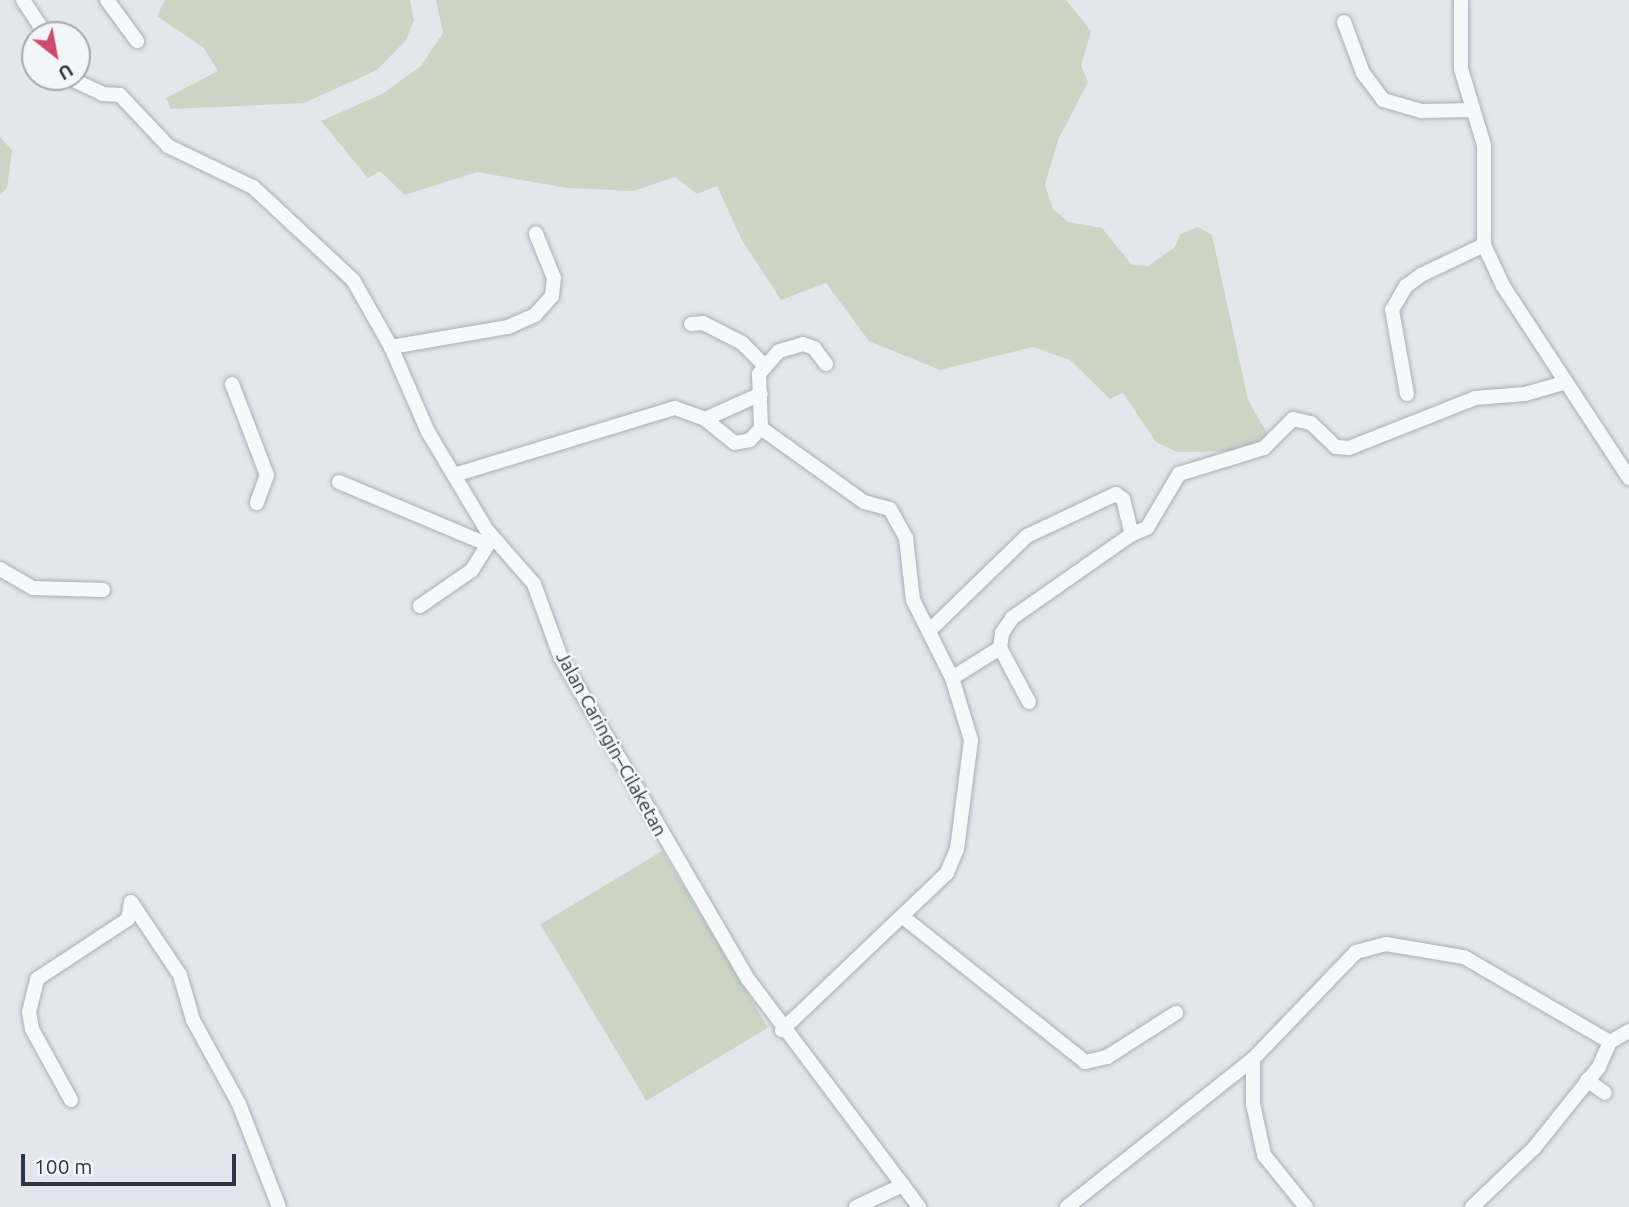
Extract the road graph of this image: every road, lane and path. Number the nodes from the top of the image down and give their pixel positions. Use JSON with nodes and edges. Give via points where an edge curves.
{"nodes":[{"id":1,"x":23,"y":0,"type":"edge"},
{"id":2,"x":107,"y":0,"type":"edge"},
{"id":3,"x":1461,"y":0,"type":"edge"},
{"id":4,"x":37,"y":21,"type":"edge"},
{"id":5,"x":1344,"y":22,"type":"dead end"},
{"id":6,"x":137,"y":41,"type":"dead end"},
{"id":7,"x":91,"y":88,"type":"edge"},
{"id":8,"x":1474,"y":110,"type":"junction"},
{"id":9,"x":536,"y":234,"type":"dead end"},
{"id":10,"x":1485,"y":245,"type":"junction"},
{"id":11,"x":691,"y":324,"type":"dead end"},
{"id":12,"x":391,"y":347,"type":"junction"},
{"id":13,"x":826,"y":365,"type":"dead end"},
{"id":14,"x":765,"y":366,"type":"junction"},
{"id":15,"x":1564,"y":383,"type":"junction"},
{"id":16,"x":232,"y":384,"type":"dead end"},
{"id":17,"x":761,"y":394,"type":"junction"},
{"id":18,"x":1407,"y":394,"type":"dead end"},
{"id":19,"x":705,"y":419,"type":"junction"},
{"id":20,"x":761,"y":428,"type":"junction"},
{"id":21,"x":454,"y":475,"type":"junction"},
{"id":22,"x":1629,"y":478,"type":"edge"},
{"id":23,"x":339,"y":482,"type":"dead end"},
{"id":24,"x":257,"y":503,"type":"dead end"},
{"id":25,"x":1132,"y":534,"type":"junction"},
{"id":26,"x":488,"y":540,"type":"junction"},
{"id":27,"x":0,"y":569,"type":"edge"},
{"id":28,"x":103,"y":590,"type":"dead end"},
{"id":29,"x":420,"y":606,"type":"dead end"},
{"id":30,"x":930,"y":630,"type":"junction"},
{"id":31,"x":1000,"y":648,"type":"junction"},
{"id":32,"x":952,"y":678,"type":"junction"},
{"id":33,"x":1030,"y":702,"type":"dead end"},
{"id":34,"x":903,"y":917,"type":"junction"},
{"id":35,"x":1176,"y":1013,"type":"dead end"},
{"id":36,"x":782,"y":1030,"type":"junction"},
{"id":37,"x":1629,"y":1031,"type":"edge"},
{"id":38,"x":1610,"y":1042,"type":"junction"},
{"id":39,"x":1253,"y":1059,"type":"junction"},
{"id":40,"x":1587,"y":1080,"type":"junction"},
{"id":41,"x":1605,"y":1093,"type":"dead end"},
{"id":42,"x":71,"y":1100,"type":"dead end"},
{"id":43,"x":902,"y":1185,"type":"junction"},
{"id":44,"x":279,"y":1207,"type":"edge"},
{"id":45,"x":856,"y":1207,"type":"edge"},
{"id":46,"x":919,"y":1207,"type":"edge"},
{"id":47,"x":1067,"y":1207,"type":"edge"},
{"id":48,"x":1307,"y":1207,"type":"edge"},
{"id":49,"x":1472,"y":1207,"type":"edge"}],
"edges":[{"from":1,"to":4,"type":"street"},
{"from":2,"to":6,"type":"street"},
{"from":3,"to":8,"type":"street","via":[[1461,69]]},
{"from":5,"to":8,"type":"street","via":[[1363,73],[1383,100],[1422,111]]},
{"from":7,"to":12,"type":"street","name":"Jalan Caringin–Cilaketan","via":[[120,94],[168,146],[253,187],[354,280]]},
{"from":8,"to":10,"type":"street","via":[[1484,145]]},
{"from":9,"to":12,"type":"street","via":[[554,278],[552,296],[535,315],[508,327]]},
{"from":10,"to":15,"type":"street","via":[[1503,286]]},
{"from":10,"to":18,"type":"street","via":[[1421,275],[1406,286],[1392,310]]},
{"from":11,"to":14,"type":"street","via":[[703,323],[742,343]]},
{"from":12,"to":21,"type":"street","name":"Jalan Caringin–Cilaketan","via":[[428,432]]},
{"from":13,"to":14,"type":"street","via":[[814,348],[803,344],[779,351]]},
{"from":14,"to":17,"type":"street","via":[[759,374]]},
{"from":15,"to":22,"type":"street"},
{"from":15,"to":25,"type":"street","via":[[1525,394],[1475,398],[1363,447],[1335,447],[1311,424],[1293,419],[1264,448],[1180,474],[1152,522]]},
{"from":16,"to":24,"type":"street","via":[[267,475]]},
{"from":17,"to":19,"type":"street"},
{"from":17,"to":20,"type":"street"},
{"from":19,"to":20,"type":"street","via":[[735,443],[750,440]]},
{"from":19,"to":21,"type":"street","via":[[675,408],[661,411]]},
{"from":20,"to":30,"type":"street","via":[[864,502],[890,509],[906,538],[913,600]]},
{"from":21,"to":26,"type":"street","name":"Jalan Caringin–Cilaketan"},
{"from":23,"to":26,"type":"street"},
{"from":25,"to":30,"type":"street","via":[[1123,499],[1110,495],[1027,536]]},
{"from":25,"to":31,"type":"street","via":[[1012,618]]},
{"from":26,"to":29,"type":"street","via":[[472,570]]},
{"from":26,"to":36,"type":"street","name":"Jalan Caringin–Cilaketan","via":[[534,584],[561,659],[599,729]]},
{"from":27,"to":28,"type":"street","via":[[33,588]]},
{"from":30,"to":32,"type":"street"},
{"from":31,"to":32,"type":"street"},
{"from":31,"to":33,"type":"street"},
{"from":32,"to":34,"type":"street","via":[[971,740],[957,849],[947,873]]},
{"from":34,"to":35,"type":"street","via":[[1085,1062],[1107,1058]]},
{"from":34,"to":36,"type":"street"},
{"from":36,"to":43,"type":"street","name":"Jalan Caringin–Cilaketan"},
{"from":37,"to":38,"type":"street"},
{"from":38,"to":39,"type":"street","via":[[1464,957],[1386,944],[1356,952]]},
{"from":38,"to":40,"type":"street"},
{"from":39,"to":47,"type":"street"},
{"from":39,"to":48,"type":"street","via":[[1252,1104],[1264,1155]]},
{"from":40,"to":41,"type":"street"},
{"from":40,"to":49,"type":"street","via":[[1534,1148]]},
{"from":42,"to":44,"type":"street","via":[[32,1029],[29,1012],[37,979],[128,919],[131,902],[180,975],[193,1020],[239,1104]]},
{"from":43,"to":45,"type":"street"},
{"from":43,"to":46,"type":"street","name":"Jalan Caringin–Cilaketan"}]}
